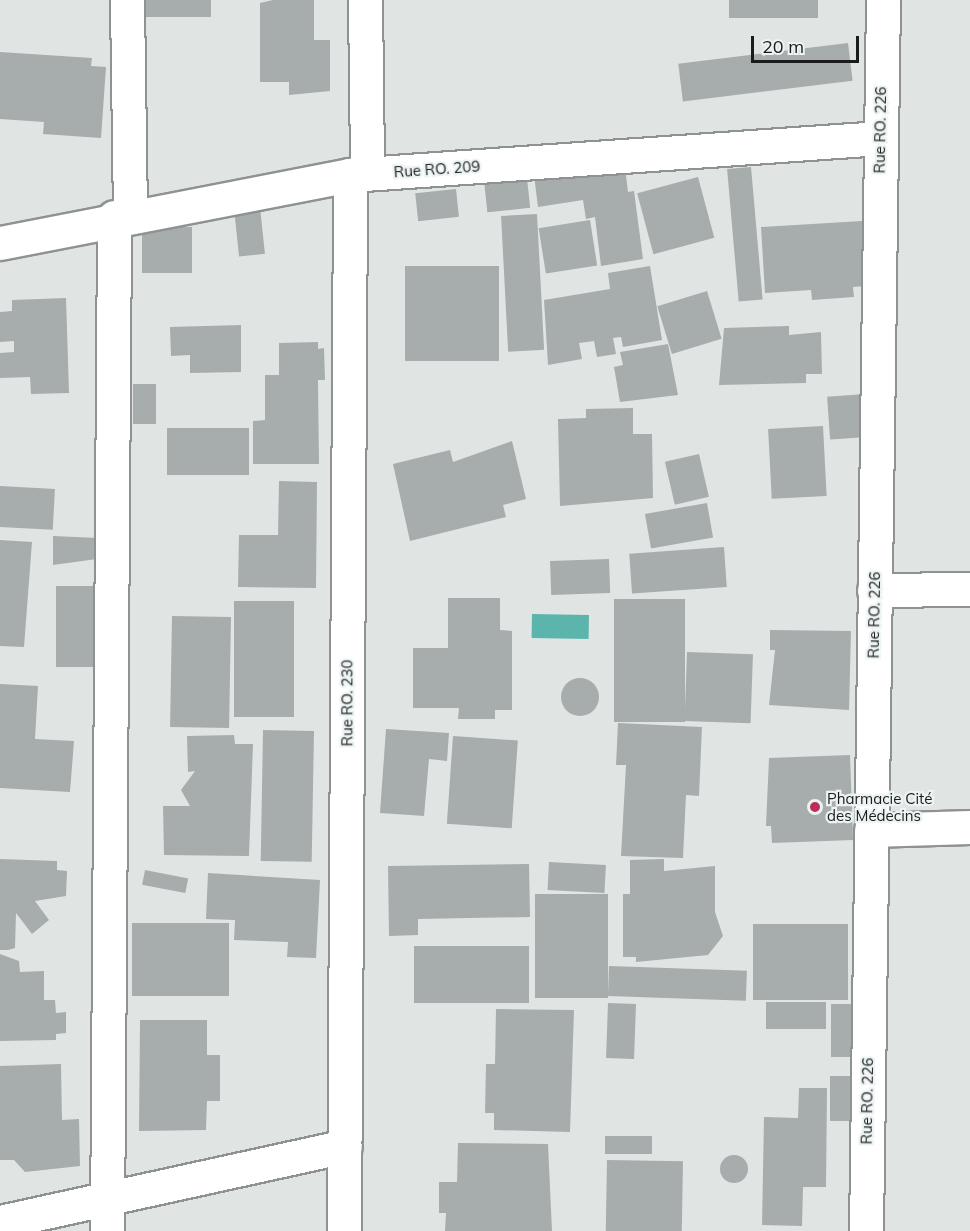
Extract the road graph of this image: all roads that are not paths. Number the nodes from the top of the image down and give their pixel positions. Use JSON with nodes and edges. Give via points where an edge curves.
{"nodes":[{"id":1,"x":127,"y":0,"type":"edge"},
{"id":2,"x":365,"y":0,"type":"edge"},
{"id":3,"x":882,"y":0,"type":"edge"},
{"id":4,"x":880,"y":138,"type":"junction"},
{"id":5,"x":358,"y":175,"type":"junction"},
{"id":6,"x":122,"y":215,"type":"junction"},
{"id":7,"x":0,"y":243,"type":"edge"},
{"id":8,"x":970,"y":589,"type":"edge"},
{"id":9,"x":874,"y":590,"type":"junction"},
{"id":10,"x":970,"y":827,"type":"edge"},
{"id":11,"x":871,"y":830,"type":"junction"},
{"id":12,"x":345,"y":1146,"type":"junction"},
{"id":13,"x":107,"y":1216,"type":"edge"},
{"id":14,"x":0,"y":1222,"type":"edge"},
{"id":15,"x":344,"y":1231,"type":"edge"},
{"id":16,"x":866,"y":1231,"type":"edge"}],
"edges":[{"from":1,"to":6,"type":"street"},
{"from":2,"to":5,"type":"street","name":"Rue RO. 230"},
{"from":3,"to":4,"type":"street","name":"Rue RO. 226"},
{"from":4,"to":5,"type":"street","name":"Rue RO. 209"},
{"from":4,"to":9,"type":"street","name":"Rue RO. 226"},
{"from":5,"to":6,"type":"street","name":"Rue RO. 209"},
{"from":5,"to":12,"type":"street","name":"Rue RO. 230"},
{"from":6,"to":7,"type":"street","name":"Rue RO. 209"},
{"from":6,"to":13,"type":"street"},
{"from":8,"to":9,"type":"street"},
{"from":9,"to":11,"type":"street","name":"Rue RO. 226"},
{"from":10,"to":11,"type":"street"},
{"from":11,"to":16,"type":"street","name":"Rue RO. 226"},
{"from":12,"to":13,"type":"street"},
{"from":12,"to":15,"type":"street","name":"Rue RO. 230"},
{"from":13,"to":14,"type":"street"}]}
